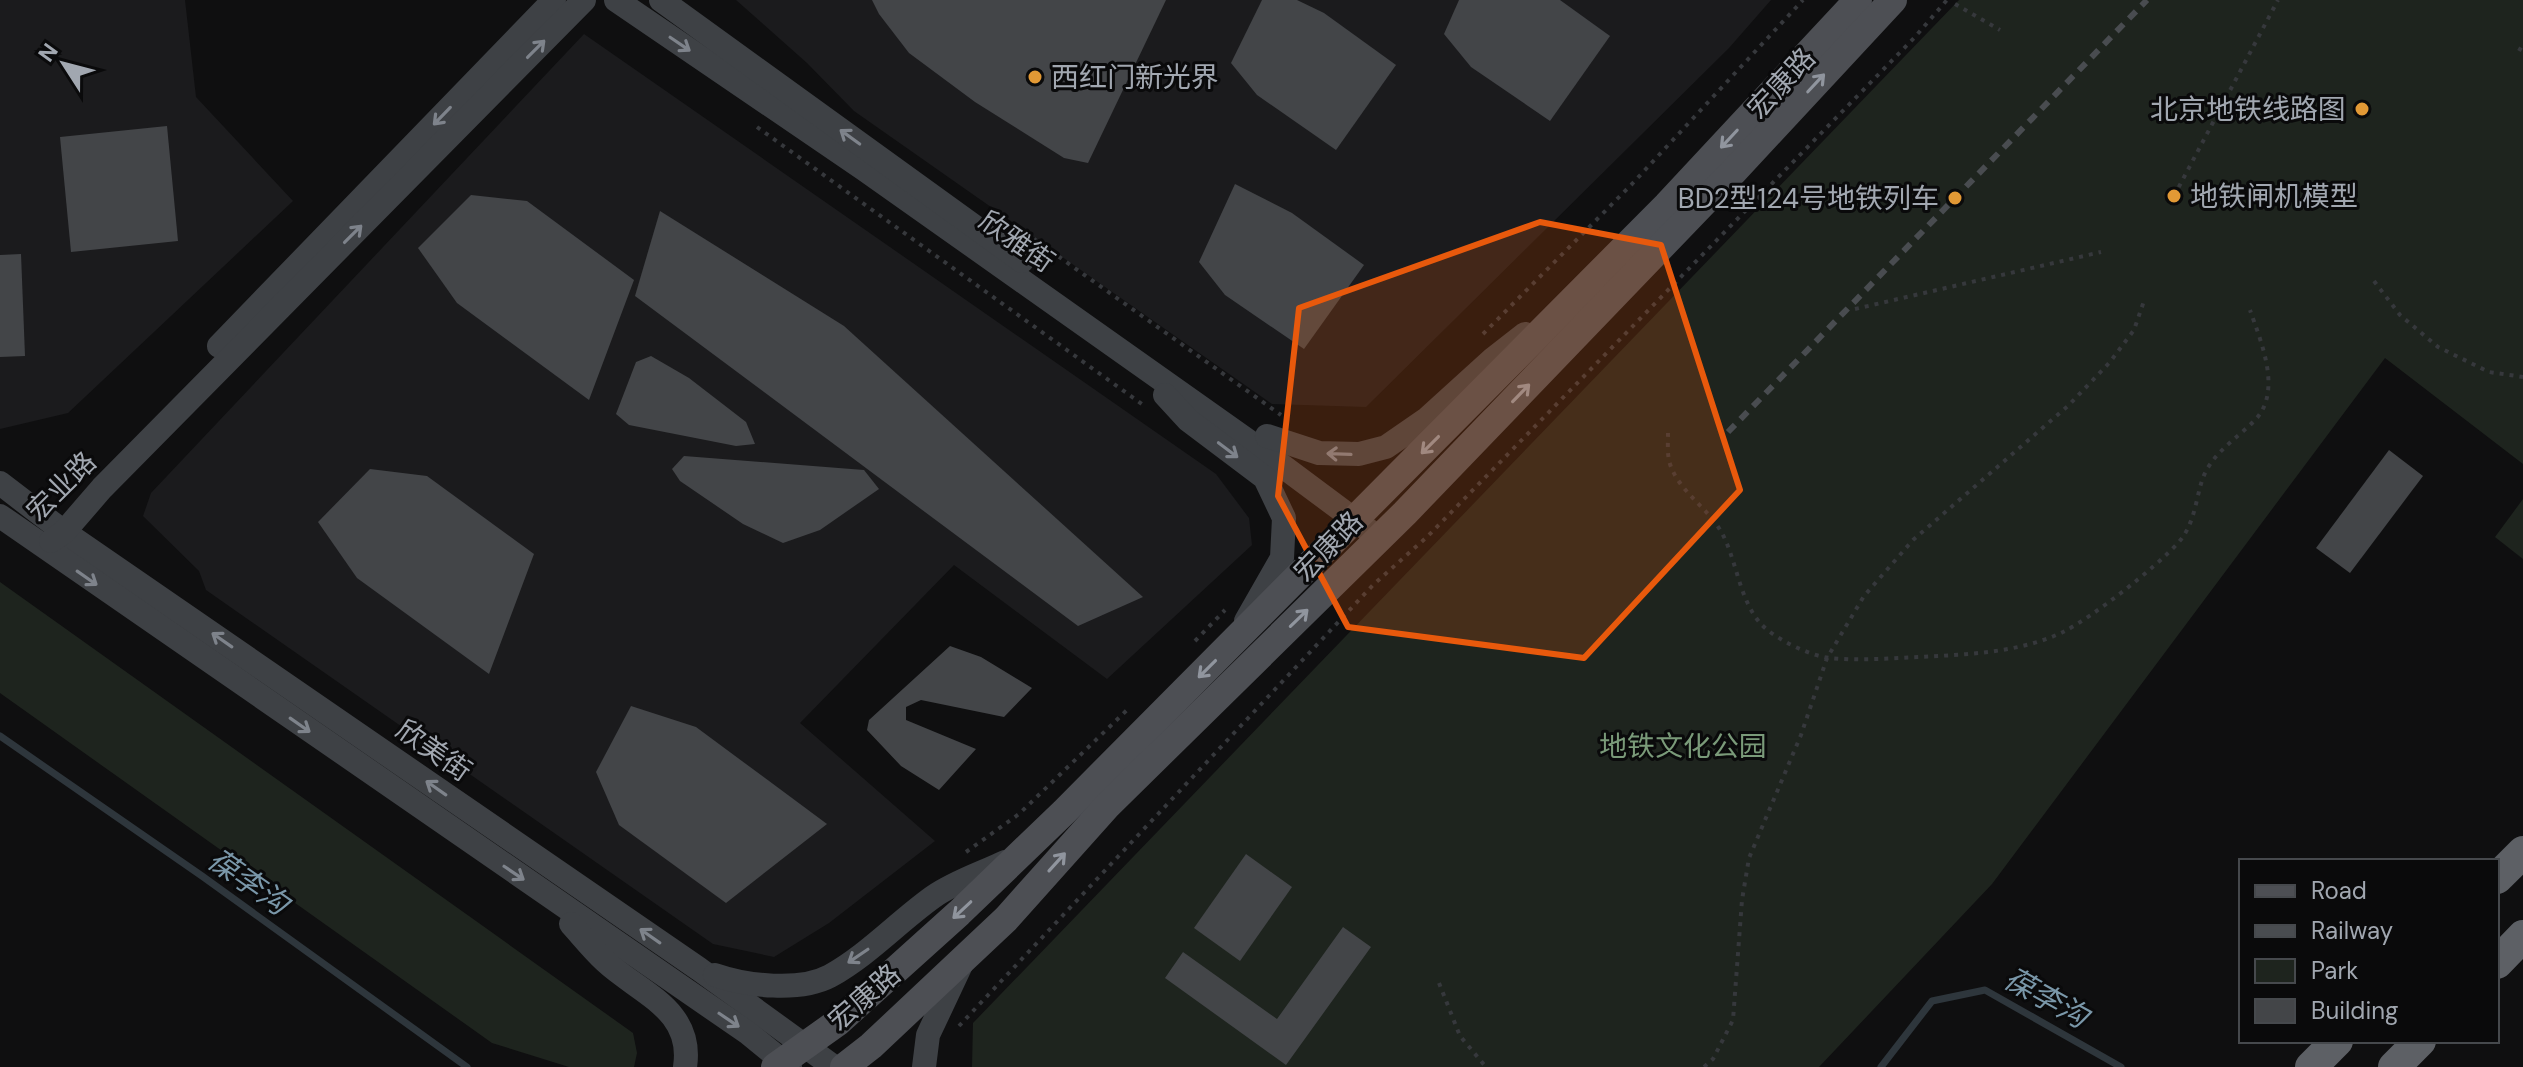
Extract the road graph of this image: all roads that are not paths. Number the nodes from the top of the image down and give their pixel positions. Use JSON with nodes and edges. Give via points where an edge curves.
{"nodes":[{"id":1,"x":554,"y":0,"type":"edge"},
{"id":2,"x":584,"y":0,"type":"edge"},
{"id":3,"x":616,"y":0,"type":"edge"},
{"id":4,"x":661,"y":0,"type":"edge"},
{"id":5,"x":1858,"y":0,"type":"edge"},
{"id":6,"x":1893,"y":0,"type":"edge"},
{"id":7,"x":1584,"y":288,"type":"junction"},
{"id":8,"x":1131,"y":358,"type":"junction"},
{"id":9,"x":1267,"y":436,"type":"junction"},
{"id":10,"x":0,"y":483,"type":"edge"},
{"id":11,"x":1359,"y":514,"type":"junction"},
{"id":12,"x":0,"y":516,"type":"edge"},
{"id":13,"x":56,"y":527,"type":"junction"},
{"id":14,"x":1384,"y":534,"type":"junction"},
{"id":15,"x":42,"y":547,"type":"junction"},
{"id":16,"x":1237,"y":638,"type":"junction"},
{"id":17,"x":2523,"y":852,"type":"edge"},
{"id":18,"x":1018,"y":856,"type":"junction"},
{"id":19,"x":2499,"y":876,"type":"edge"},
{"id":20,"x":543,"y":893,"type":"junction"},
{"id":21,"x":2523,"y":936,"type":"edge"},
{"id":22,"x":964,"y":958,"type":"junction"},
{"id":23,"x":2499,"y":961,"type":"edge"},
{"id":24,"x":699,"y":969,"type":"junction"},
{"id":25,"x":2335,"y":1043,"type":"edge"},
{"id":26,"x":2418,"y":1043,"type":"edge"},
{"id":27,"x":788,"y":1061,"type":"edge"},
{"id":28,"x":685,"y":1067,"type":"edge"},
{"id":29,"x":834,"y":1067,"type":"edge"},
{"id":30,"x":844,"y":1067,"type":"edge"},
{"id":31,"x":924,"y":1067,"type":"edge"},
{"id":32,"x":2311,"y":1067,"type":"edge"},
{"id":33,"x":2394,"y":1067,"type":"edge"}],
"edges":[{"from":1,"to":13,"type":"street","name":"宏业路","one_way":true},
{"from":13,"to":2,"type":"street","name":"宏业路","one_way":true,"via":[[102,488]]},
{"from":3,"to":8,"type":"street","name":"欣雅街","one_way":true},
{"from":9,"to":4,"type":"street","name":"欣雅街","one_way":true},
{"from":5,"to":7,"type":"main road","name":"宏康路","one_way":true},
{"from":14,"to":6,"type":"main road","name":"宏康路","one_way":true},
{"from":7,"to":9,"type":"street","one_way":true,"via":[[1386,447],[1359,454],[1319,453]]},
{"from":7,"to":11,"type":"main road","name":"宏康路","one_way":true},
{"from":8,"to":11,"type":"street","name":"欣雅街"},
{"from":8,"to":16,"type":"street","one_way":true,"via":[[1188,420],[1265,478],[1284,518],[1282,558]]},
{"from":9,"to":11,"type":"street","name":"欣雅街"},
{"from":10,"to":13,"type":"street","name":"欣美街"},
{"from":11,"to":14,"type":"street","name":"欣雅街"},
{"from":11,"to":16,"type":"main road","name":"宏康路"},
{"from":12,"to":15,"type":"street","name":"欣美街"},
{"from":13,"to":15,"type":"street","name":"宏业路"},
{"from":24,"to":13,"type":"street","name":"欣美街","one_way":true},
{"from":22,"to":14,"type":"main road","name":"宏康路","one_way":true,"via":[[1108,805]]},
{"from":15,"to":20,"type":"street","name":"欣美街","one_way":true},
{"from":16,"to":18,"type":"main road","name":"宏康路","one_way":true},
{"from":17,"to":19,"type":"highway"},
{"from":18,"to":24,"type":"street","one_way":true,"via":[[935,896],[827,977],[783,986],[739,983]]},
{"from":18,"to":27,"type":"main road","name":"宏康路","one_way":true,"via":[[838,1022]]},
{"from":20,"to":27,"type":"street","name":"欣美街","one_way":true},
{"from":20,"to":28,"type":"street","via":[[605,961],[671,1011],[687,1051]]},
{"from":21,"to":23,"type":"highway"},
{"from":22,"to":30,"type":"main road","name":"宏康路"},
{"from":22,"to":31,"type":"street","via":[[928,1035]]},
{"from":24,"to":27,"type":"street","name":"欣美街"},
{"from":25,"to":32,"type":"highway"},
{"from":26,"to":33,"type":"highway"},
{"from":27,"to":29,"type":"street","name":"欣美街"}]}
